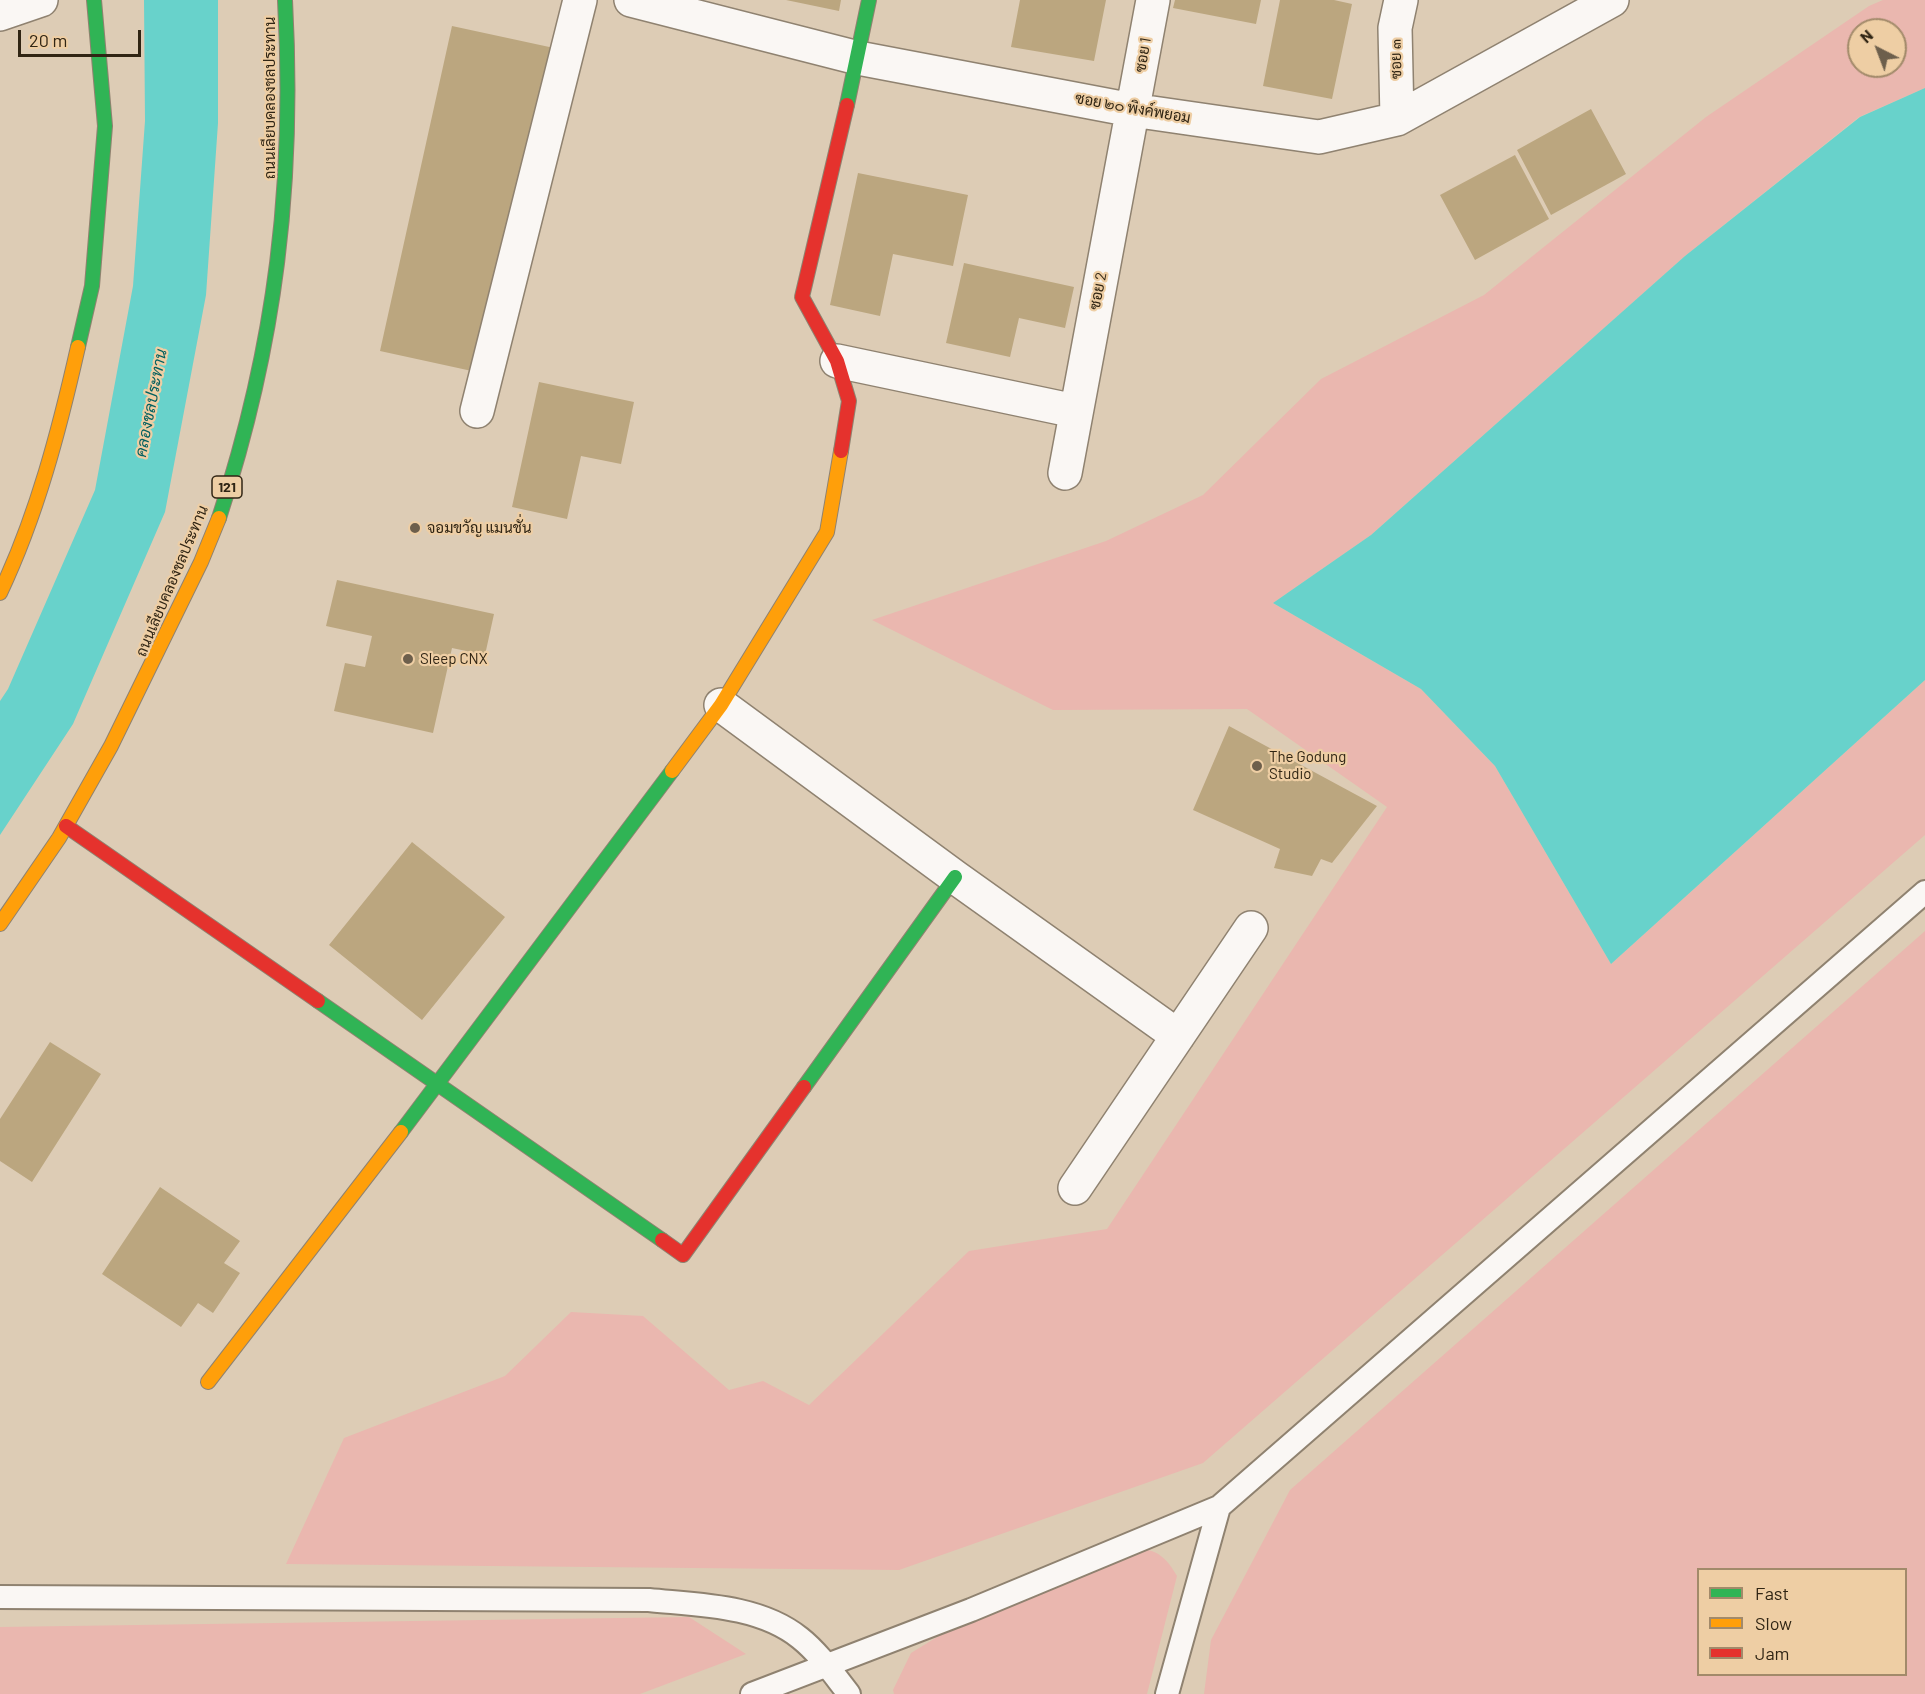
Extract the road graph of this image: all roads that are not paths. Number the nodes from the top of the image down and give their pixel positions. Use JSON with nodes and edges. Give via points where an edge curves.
{"nodes":[{"id":1,"x":41,"y":0,"type":"edge"},
{"id":2,"x":94,"y":0,"type":"edge"},
{"id":3,"x":285,"y":0,"type":"edge"},
{"id":4,"x":580,"y":0,"type":"edge"},
{"id":5,"x":631,"y":0,"type":"edge"},
{"id":6,"x":869,"y":0,"type":"edge"},
{"id":7,"x":1153,"y":0,"type":"edge"},
{"id":8,"x":1401,"y":0,"type":"edge"},
{"id":9,"x":1612,"y":0,"type":"edge"},
{"id":10,"x":0,"y":14,"type":"edge"},
{"id":11,"x":858,"y":58,"type":"junction"},
{"id":12,"x":1132,"y":110,"type":"junction"},
{"id":13,"x":1397,"y":118,"type":"junction"},
{"id":14,"x":837,"y":361,"type":"junction"},
{"id":15,"x":477,"y":411,"type":"dead end"},
{"id":16,"x":1075,"y":411,"type":"junction"},
{"id":17,"x":1065,"y":473,"type":"dead end"},
{"id":18,"x":0,"y":593,"type":"edge"},
{"id":19,"x":721,"y":705,"type":"junction"},
{"id":20,"x":66,"y":826,"type":"junction"},
{"id":21,"x":955,"y":877,"type":"junction"},
{"id":22,"x":1925,"y":892,"type":"edge"},
{"id":23,"x":0,"y":924,"type":"edge"},
{"id":24,"x":1251,"y":928,"type":"dead end"},
{"id":25,"x":1178,"y":1036,"type":"junction"},
{"id":26,"x":438,"y":1085,"type":"junction"},
{"id":27,"x":1074,"y":1188,"type":"dead end"},
{"id":28,"x":208,"y":1382,"type":"dead end"},
{"id":29,"x":1220,"y":1507,"type":"junction"},
{"id":30,"x":0,"y":1597,"type":"edge"},
{"id":31,"x":827,"y":1667,"type":"junction"},
{"id":32,"x":752,"y":1694,"type":"edge"},
{"id":33,"x":849,"y":1694,"type":"edge"},
{"id":34,"x":1167,"y":1694,"type":"edge"}],
"edges":[{"from":1,"to":10,"type":"street"},
{"from":2,"to":18,"type":"street","via":[[105,126],[92,285],[57,442]]},
{"from":3,"to":20,"type":"street","name":"ถนนเลียบคลองชลประทาน","number":"121","via":[[289,160],[280,258],[257,390],[213,533],[154,664]]},
{"from":4,"to":15,"type":"street"},
{"from":5,"to":11,"type":"street","name":"ซอย ๒๐ พิงค์พยอม"},
{"from":6,"to":11,"type":"street"},
{"from":7,"to":12,"type":"street","name":"ซอย 1"},
{"from":8,"to":13,"type":"street","name":"ซอย ๓","via":[[1395,28]]},
{"from":9,"to":13,"type":"street","name":"ซอย ๒๐ พิงค์พยอม"},
{"from":11,"to":12,"type":"street","name":"ซอย ๒๐ พิงค์พยอม"},
{"from":11,"to":14,"type":"street","via":[[802,297]]},
{"from":12,"to":13,"type":"street","name":"ซอย ๒๐ พิงค์พยอม","via":[[1319,138]]},
{"from":12,"to":16,"type":"street","name":"ซอย 2"},
{"from":14,"to":16,"type":"street"},
{"from":14,"to":19,"type":"street","via":[[849,401],[827,532]]},
{"from":16,"to":17,"type":"street","name":"ซอย 2"},
{"from":19,"to":21,"type":"street"},
{"from":19,"to":26,"type":"street"},
{"from":20,"to":23,"type":"street","name":"ถนนเลียบคลองชลประทาน","number":"121"},
{"from":20,"to":26,"type":"street"},
{"from":21,"to":25,"type":"street"},
{"from":21,"to":26,"type":"street","via":[[683,1255]]},
{"from":22,"to":29,"type":"lane"},
{"from":24,"to":25,"type":"street"},
{"from":25,"to":27,"type":"street"},
{"from":26,"to":28,"type":"street"},
{"from":29,"to":31,"type":"lane"},
{"from":29,"to":34,"type":"lane"},
{"from":30,"to":31,"type":"lane","via":[[637,1600],[691,1604],[761,1616],[800,1637]]},
{"from":31,"to":32,"type":"lane"},
{"from":31,"to":33,"type":"lane"}]}
